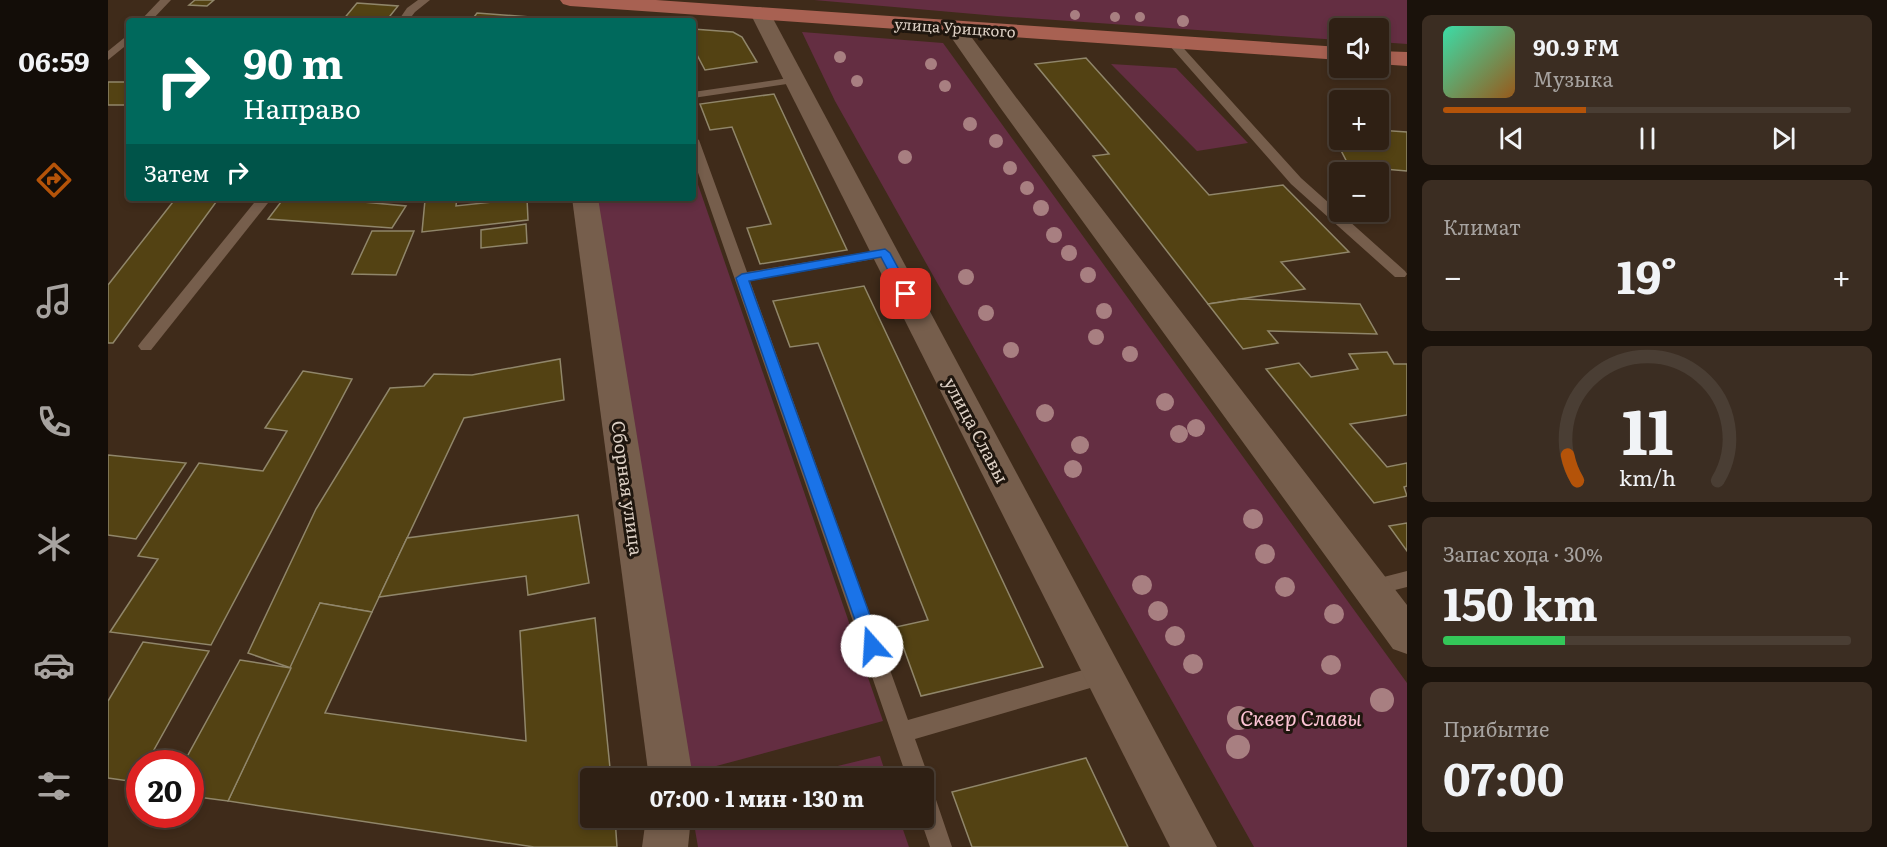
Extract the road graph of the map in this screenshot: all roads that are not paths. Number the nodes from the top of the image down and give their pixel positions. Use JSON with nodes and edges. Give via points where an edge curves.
{"nodes":[{"id":1,"x":166,"y":0,"type":"edge"},
{"id":2,"x":425,"y":0,"type":"edge"},
{"id":3,"x":570,"y":0,"type":"edge"},
{"id":4,"x":760,"y":13,"type":"junction"},
{"id":5,"x":148,"y":18,"type":"edge"},
{"id":6,"x":405,"y":18,"type":"edge"},
{"id":7,"x":954,"y":27,"type":"junction"},
{"id":8,"x":126,"y":40,"type":"edge"},
{"id":9,"x":1173,"y":43,"type":"junction"},
{"id":10,"x":1329,"y":53,"type":"edge"},
{"id":11,"x":108,"y":57,"type":"edge"},
{"id":12,"x":1389,"y":58,"type":"edge"},
{"id":13,"x":1407,"y":59,"type":"edge"},
{"id":14,"x":796,"y":80,"type":"junction"},
{"id":15,"x":696,"y":95,"type":"edge"},
{"id":16,"x":696,"y":149,"type":"edge"},
{"id":17,"x":263,"y":201,"type":"edge"},
{"id":18,"x":585,"y":201,"type":"edge"},
{"id":19,"x":885,"y":253,"type":"junction"},
{"id":20,"x":1400,"y":273,"type":"dead end"},
{"id":21,"x":742,"y":278,"type":"junction"},
{"id":22,"x":146,"y":346,"type":"dead end"},
{"id":23,"x":1407,"y":579,"type":"edge"},
{"id":24,"x":1371,"y":588,"type":"junction"},
{"id":25,"x":1407,"y":636,"type":"edge"},
{"id":26,"x":1104,"y":674,"type":"junction"},
{"id":27,"x":903,"y":732,"type":"junction"},
{"id":28,"x":670,"y":768,"type":"edge"},
{"id":29,"x":915,"y":768,"type":"edge"},
{"id":30,"x":934,"y":826,"type":"edge"},
{"id":31,"x":668,"y":828,"type":"edge"},
{"id":32,"x":665,"y":847,"type":"edge"},
{"id":33,"x":941,"y":847,"type":"edge"},
{"id":34,"x":1194,"y":847,"type":"edge"}],
"edges":[{"from":1,"to":5,"type":"lane"},
{"from":2,"to":6,"type":"lane"},
{"from":3,"to":4,"type":"main road","name":"улица Урицкого"},
{"from":4,"to":7,"type":"main road","name":"улица Урицкого"},
{"from":4,"to":14,"type":"street","name":"улица Славы"},
{"from":7,"to":9,"type":"main road","name":"улица Урицкого"},
{"from":7,"to":24,"type":"street"},
{"from":8,"to":11,"type":"lane"},
{"from":9,"to":10,"type":"main road","name":"улица Урицкого"},
{"from":9,"to":20,"type":"lane","via":[[1296,181]]},
{"from":12,"to":13,"type":"main road"},
{"from":14,"to":15,"type":"lane"},
{"from":14,"to":19,"type":"street","name":"улица Славы"},
{"from":16,"to":21,"type":"lane"},
{"from":17,"to":22,"type":"lane"},
{"from":18,"to":28,"type":"street","name":"Сборная улица"},
{"from":19,"to":21,"type":"lane"},
{"from":19,"to":26,"type":"street","name":"улица Славы"},
{"from":21,"to":27,"type":"lane"},
{"from":23,"to":24,"type":"lane"},
{"from":24,"to":25,"type":"street"},
{"from":26,"to":27,"type":"lane"},
{"from":26,"to":34,"type":"street","name":"улица Славы"},
{"from":27,"to":29,"type":"lane"},
{"from":30,"to":33,"type":"lane"},
{"from":31,"to":32,"type":"street"}]}
